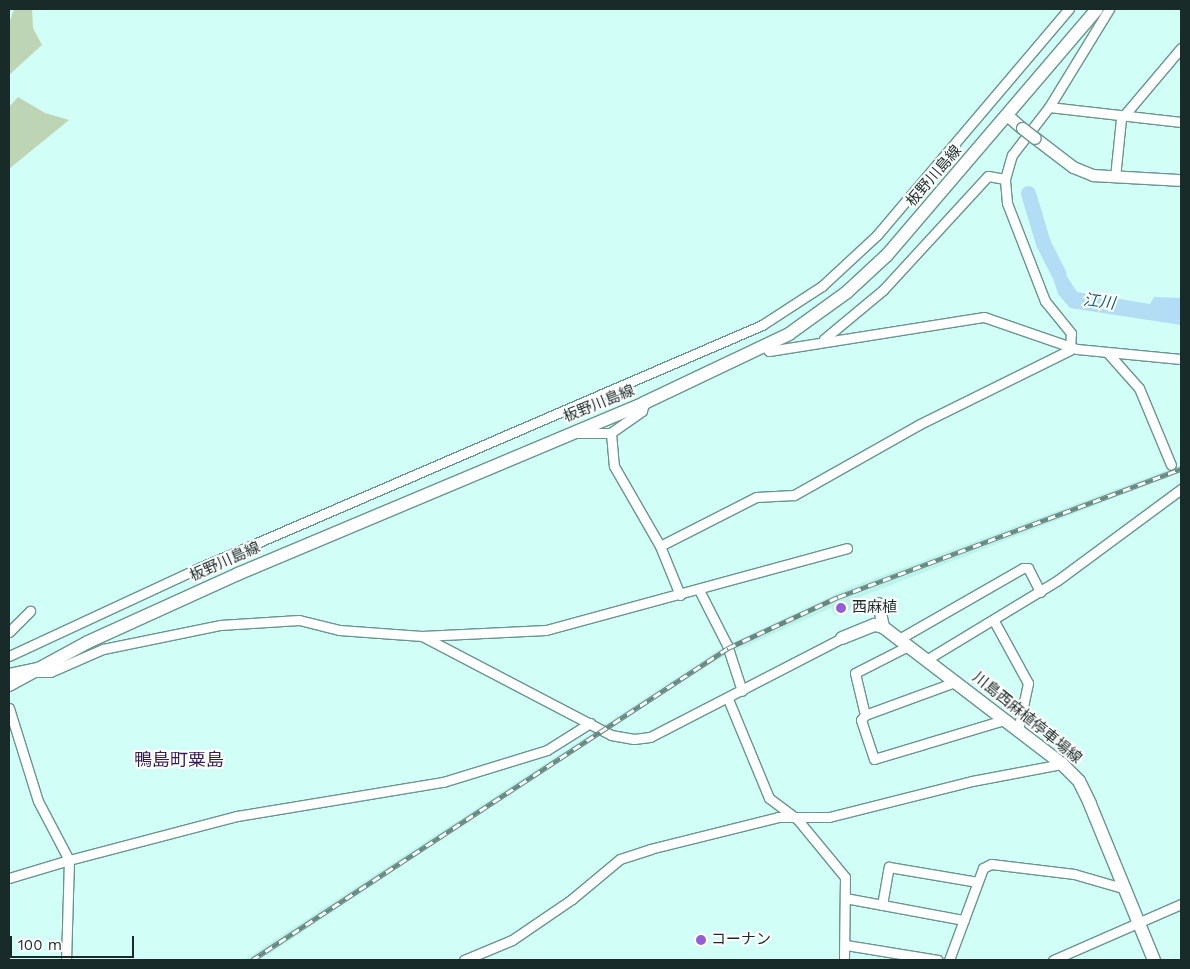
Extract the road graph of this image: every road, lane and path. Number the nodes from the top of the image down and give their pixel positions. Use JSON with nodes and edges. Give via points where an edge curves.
{"nodes":[{"id":1,"x":1069,"y":9,"type":"edge"},
{"id":2,"x":1097,"y":9,"type":"edge"},
{"id":3,"x":1109,"y":9,"type":"edge"},
{"id":4,"x":1181,"y":48,"type":"edge"},
{"id":5,"x":1049,"y":107,"type":"junction"},
{"id":6,"x":1008,"y":116,"type":"junction"},
{"id":7,"x":1121,"y":118,"type":"junction"},
{"id":8,"x":1181,"y":122,"type":"edge"},
{"id":9,"x":1115,"y":177,"type":"junction"},
{"id":10,"x":1005,"y":179,"type":"junction"},
{"id":11,"x":1181,"y":180,"type":"edge"},
{"id":12,"x":822,"y":340,"type":"junction"},
{"id":13,"x":765,"y":346,"type":"junction"},
{"id":14,"x":1073,"y":346,"type":"junction"},
{"id":15,"x":1107,"y":352,"type":"junction"},
{"id":16,"x":1181,"y":359,"type":"edge"},
{"id":17,"x":644,"y":403,"type":"junction"},
{"id":18,"x":572,"y":432,"type":"junction"},
{"id":19,"x":612,"y":433,"type":"junction"},
{"id":20,"x":1171,"y":465,"type":"dead end"},
{"id":21,"x":1181,"y":491,"type":"edge"},
{"id":22,"x":660,"y":546,"type":"junction"},
{"id":23,"x":847,"y":548,"type":"dead end"},
{"id":24,"x":699,"y":590,"type":"junction"},
{"id":25,"x":1040,"y":592,"type":"junction"},
{"id":26,"x":680,"y":595,"type":"junction"},
{"id":27,"x":878,"y":603,"type":"dead end"},
{"id":28,"x":30,"y":612,"type":"dead end"},
{"id":29,"x":994,"y":621,"type":"junction"},
{"id":30,"x":883,"y":626,"type":"junction"},
{"id":31,"x":9,"y":632,"type":"edge"},
{"id":32,"x":422,"y":636,"type":"junction"},
{"id":33,"x":842,"y":638,"type":"joint"},
{"id":34,"x":904,"y":643,"type":"junction"},
{"id":35,"x":9,"y":656,"type":"edge"},
{"id":36,"x":926,"y":660,"type":"junction"},
{"id":37,"x":40,"y":669,"type":"junction"},
{"id":38,"x":9,"y":673,"type":"edge"},
{"id":39,"x":955,"y":682,"type":"junction"},
{"id":40,"x":9,"y":685,"type":"edge"},
{"id":41,"x":742,"y":691,"type":"junction"},
{"id":42,"x":728,"y":699,"type":"junction"},
{"id":43,"x":9,"y":708,"type":"edge"},
{"id":44,"x":865,"y":715,"type":"junction"},
{"id":45,"x":1004,"y":720,"type":"junction"},
{"id":46,"x":590,"y":723,"type":"junction"},
{"id":47,"x":1018,"y":730,"type":"junction"},
{"id":48,"x":1062,"y":764,"type":"junction"},
{"id":49,"x":798,"y":820,"type":"junction"},
{"id":50,"x":69,"y":860,"type":"junction"},
{"id":51,"x":9,"y":878,"type":"edge"},
{"id":52,"x":978,"y":882,"type":"junction"},
{"id":53,"x":1126,"y":889,"type":"junction"},
{"id":54,"x":845,"y":898,"type":"junction"},
{"id":55,"x":1181,"y":904,"type":"edge"},
{"id":56,"x":882,"y":905,"type":"junction"},
{"id":57,"x":964,"y":920,"type":"junction"},
{"id":58,"x":1139,"y":920,"type":"junction"},
{"id":59,"x":846,"y":945,"type":"junction"},
{"id":60,"x":66,"y":960,"type":"edge"},
{"id":61,"x":464,"y":960,"type":"edge"},
{"id":62,"x":844,"y":960,"type":"edge"},
{"id":63,"x":938,"y":960,"type":"edge"},
{"id":64,"x":949,"y":960,"type":"edge"},
{"id":65,"x":1053,"y":960,"type":"edge"},
{"id":66,"x":1154,"y":960,"type":"edge"}],
"edges":[{"from":1,"to":35,"type":"street","via":[[870,241],[822,286],[762,325],[201,567]]},
{"from":2,"to":6,"type":"main road","name":"板野川島線"},
{"from":3,"to":5,"type":"street"},
{"from":4,"to":7,"type":"street"},
{"from":5,"to":7,"type":"street"},
{"from":5,"to":10,"type":"street","via":[[1012,155]]},
{"from":6,"to":9,"type":"street","bridge":true,"via":[[1082,171]]},
{"from":6,"to":13,"type":"main road","name":"板野川島線","via":[[864,278],[819,314]]},
{"from":7,"to":8,"type":"street"},
{"from":7,"to":9,"type":"street"},
{"from":9,"to":11,"type":"street"},
{"from":10,"to":12,"type":"street","via":[[988,176],[883,290]]},
{"from":10,"to":14,"type":"street","via":[[1007,203],[1039,287],[1071,333]]},
{"from":12,"to":13,"type":"street","via":[[769,351]]},
{"from":12,"to":14,"type":"street","via":[[984,316]]},
{"from":13,"to":17,"type":"main road","name":"板野川島線"},
{"from":14,"to":15,"type":"street"},
{"from":14,"to":22,"type":"street","via":[[794,495],[756,497]]},
{"from":15,"to":16,"type":"street","via":[[1164,354]]},
{"from":15,"to":20,"type":"street","via":[[1139,388]]},
{"from":17,"to":18,"type":"main road","name":"板野川島線"},
{"from":17,"to":19,"type":"street","via":[[642,411]]},
{"from":18,"to":19,"type":"street"},
{"from":18,"to":37,"type":"main road","name":"板野川島線","via":[[238,574]]},
{"from":19,"to":22,"type":"street","via":[[615,472]]},
{"from":21,"to":25,"type":"street"},
{"from":22,"to":26,"type":"street"},
{"from":23,"to":24,"type":"street"},
{"from":24,"to":26,"type":"street"},
{"from":24,"to":41,"type":"street","via":[[730,653]]},
{"from":25,"to":29,"type":"street"},
{"from":25,"to":34,"type":"street","via":[[1028,568],[1023,568]]},
{"from":26,"to":32,"type":"street","via":[[546,630]]},
{"from":27,"to":30,"type":"street"},
{"from":28,"to":31,"type":"street"},
{"from":29,"to":36,"type":"street"},
{"from":29,"to":47,"type":"street","via":[[1028,683]]},
{"from":30,"to":33,"type":"main road","via":[[876,625]]},
{"from":30,"to":34,"type":"main road","name":"川島西麻植停車場線"},
{"from":32,"to":37,"type":"street","via":[[347,631],[299,620],[260,620],[115,646],[50,672]]},
{"from":32,"to":46,"type":"street"},
{"from":33,"to":41,"type":"street"},
{"from":34,"to":36,"type":"main road","name":"川島西麻植停車場線"},
{"from":34,"to":44,"type":"street","via":[[855,673]]},
{"from":36,"to":39,"type":"main road","name":"川島西麻植停車場線"},
{"from":37,"to":38,"type":"street"},
{"from":37,"to":40,"type":"main road","name":"板野川島線"},
{"from":39,"to":44,"type":"street"},
{"from":39,"to":45,"type":"main road","name":"川島西麻植停車場線"},
{"from":41,"to":42,"type":"street"},
{"from":42,"to":46,"type":"street","via":[[650,737],[617,737]]},
{"from":42,"to":49,"type":"street","via":[[769,798]]},
{"from":43,"to":50,"type":"street","via":[[32,784]]},
{"from":44,"to":45,"type":"street","via":[[861,720],[874,759]]},
{"from":45,"to":47,"type":"main road","name":"川島西麻植停車場線"},
{"from":46,"to":50,"type":"street","via":[[547,750],[443,782],[237,816]]},
{"from":47,"to":48,"type":"main road","name":"川島西麻植停車場線"},
{"from":48,"to":49,"type":"street","via":[[972,780],[829,818]]},
{"from":48,"to":53,"type":"main road","name":"川島西麻植停車場線","via":[[1079,781]]},
{"from":49,"to":54,"type":"street","via":[[845,877]]},
{"from":49,"to":61,"type":"street","via":[[778,817],[620,859],[572,899],[512,940]]},
{"from":50,"to":51,"type":"street"},
{"from":50,"to":60,"type":"street"},
{"from":52,"to":53,"type":"street","via":[[983,868],[991,864],[1074,874]]},
{"from":52,"to":56,"type":"street","via":[[889,867]]},
{"from":52,"to":57,"type":"street"},
{"from":53,"to":58,"type":"main road","name":"川島西麻植停車場線"},
{"from":54,"to":56,"type":"street"},
{"from":54,"to":59,"type":"street"},
{"from":55,"to":58,"type":"street"},
{"from":56,"to":57,"type":"street"},
{"from":57,"to":64,"type":"street"},
{"from":58,"to":65,"type":"street"},
{"from":58,"to":66,"type":"main road","name":"川島西麻植停車場線"},
{"from":59,"to":62,"type":"street"},
{"from":59,"to":63,"type":"street"}]}
